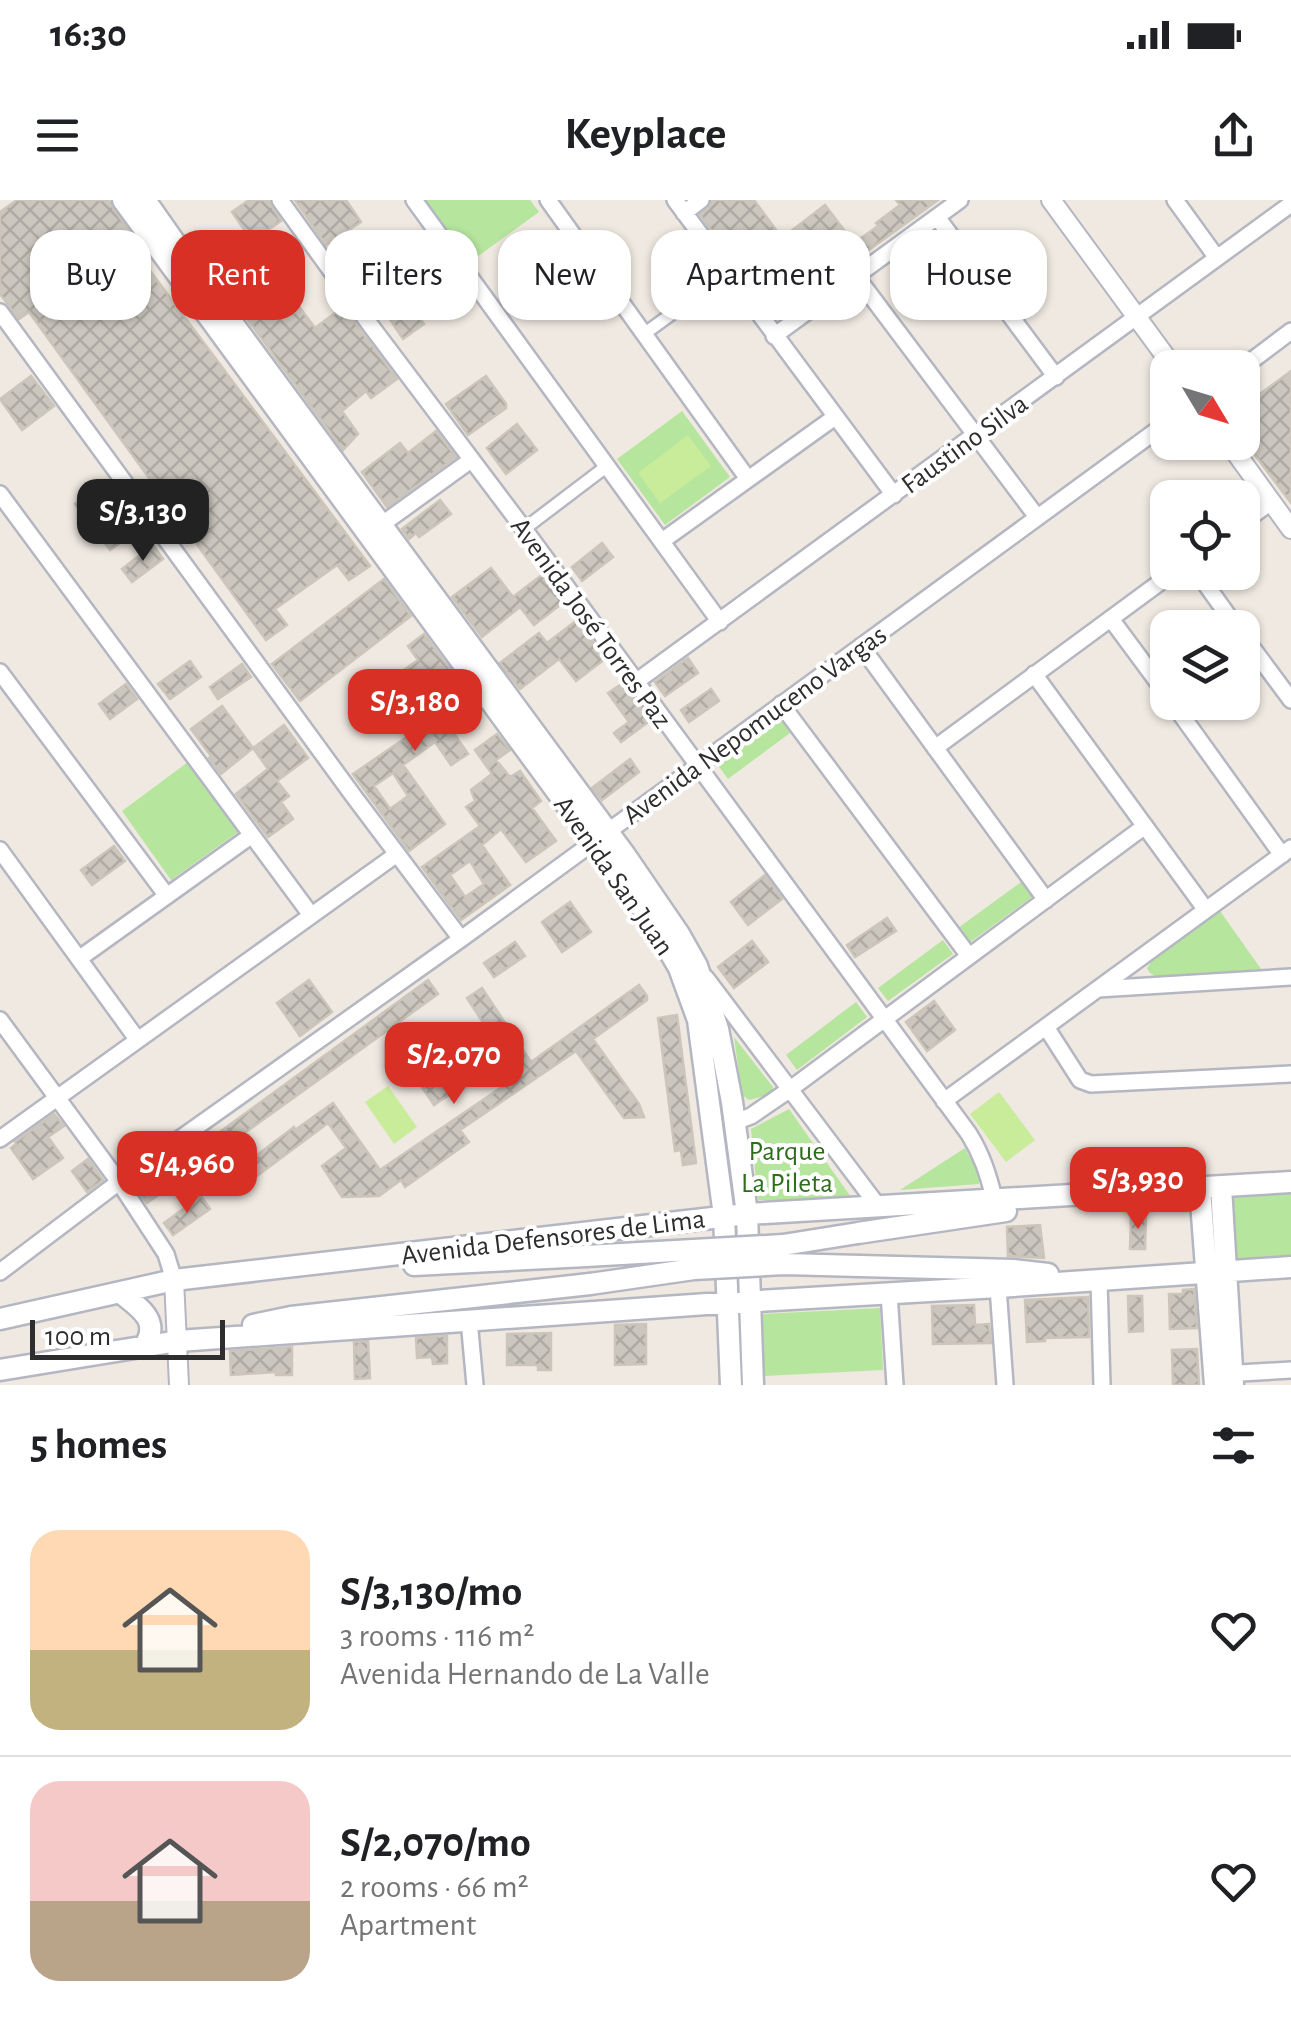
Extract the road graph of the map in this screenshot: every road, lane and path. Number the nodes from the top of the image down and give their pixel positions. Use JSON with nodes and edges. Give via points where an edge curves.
{"nodes":[{"id":1,"x":123,"y":200,"type":"edge"},
{"id":2,"x":145,"y":200,"type":"edge"},
{"id":3,"x":280,"y":200,"type":"edge"},
{"id":4,"x":414,"y":200,"type":"edge"},
{"id":5,"x":548,"y":200,"type":"edge"},
{"id":6,"x":701,"y":200,"type":"edge"},
{"id":7,"x":960,"y":200,"type":"edge"},
{"id":8,"x":1052,"y":200,"type":"edge"},
{"id":9,"x":1175,"y":200,"type":"edge"},
{"id":10,"x":1291,"y":204,"type":"edge"},
{"id":11,"x":679,"y":206,"type":"edge"},
{"id":12,"x":937,"y":216,"type":"junction"},
{"id":13,"x":696,"y":230,"type":"edge"},
{"id":14,"x":1218,"y":258,"type":"junction"},
{"id":15,"x":870,"y":266,"type":"edge"},
{"id":16,"x":870,"y":295,"type":"edge"},
{"id":17,"x":0,"y":312,"type":"edge"},
{"id":18,"x":1138,"y":318,"type":"junction"},
{"id":19,"x":664,"y":320,"type":"edge"},
{"id":20,"x":762,"y":320,"type":"edge"},
{"id":21,"x":796,"y":320,"type":"edge"},
{"id":22,"x":1291,"y":331,"type":"edge"},
{"id":23,"x":644,"y":334,"type":"junction"},
{"id":24,"x":774,"y":336,"type":"junction"},
{"id":25,"x":1161,"y":350,"type":"edge"},
{"id":26,"x":1260,"y":354,"type":"edge"},
{"id":27,"x":1056,"y":377,"type":"junction"},
{"id":28,"x":835,"y":417,"type":"junction"},
{"id":29,"x":975,"y":435,"type":"junction"},
{"id":30,"x":1150,"y":435,"type":"edge"},
{"id":31,"x":472,"y":460,"type":"junction"},
{"id":32,"x":1241,"y":460,"type":"edge"},
{"id":33,"x":607,"y":466,"type":"junction"},
{"id":34,"x":748,"y":480,"type":"junction"},
{"id":35,"x":0,"y":494,"type":"edge"},
{"id":36,"x":894,"y":494,"type":"junction"},
{"id":37,"x":1271,"y":502,"type":"junction"},
{"id":38,"x":1260,"y":510,"type":"edge"},
{"id":39,"x":1037,"y":517,"type":"junction"},
{"id":40,"x":382,"y":525,"type":"junction"},
{"id":41,"x":524,"y":529,"type":"junction"},
{"id":42,"x":1291,"y":529,"type":"edge"},
{"id":43,"x":662,"y":541,"type":"junction"},
{"id":44,"x":1150,"y":590,"type":"edge"},
{"id":45,"x":1111,"y":618,"type":"junction"},
{"id":46,"x":720,"y":622,"type":"junction"},
{"id":47,"x":861,"y":646,"type":"junction"},
{"id":48,"x":1260,"y":658,"type":"edge"},
{"id":49,"x":1150,"y":671,"type":"edge"},
{"id":50,"x":1034,"y":674,"type":"junction"},
{"id":51,"x":636,"y":681,"type":"junction"},
{"id":52,"x":3,"y":684,"type":"edge"},
{"id":53,"x":1291,"y":700,"type":"edge"},
{"id":54,"x":782,"y":704,"type":"junction"},
{"id":55,"x":1186,"y":720,"type":"edge"},
{"id":56,"x":934,"y":748,"type":"junction"},
{"id":57,"x":697,"y":766,"type":"junction"},
{"id":58,"x":1145,"y":826,"type":"junction"},
{"id":59,"x":252,"y":835,"type":"junction"},
{"id":60,"x":600,"y":836,"type":"junction"},
{"id":61,"x":0,"y":850,"type":"edge"},
{"id":62,"x":1287,"y":852,"type":"edge"},
{"id":63,"x":397,"y":854,"type":"junction"},
{"id":64,"x":167,"y":896,"type":"junction"},
{"id":65,"x":1046,"y":900,"type":"junction"},
{"id":66,"x":1206,"y":910,"type":"junction"},
{"id":67,"x":311,"y":914,"type":"junction"},
{"id":68,"x":461,"y":939,"type":"junction"},
{"id":69,"x":969,"y":956,"type":"junction"},
{"id":70,"x":80,"y":958,"type":"junction"},
{"id":71,"x":697,"y":966,"type":"junction"},
{"id":72,"x":1286,"y":974,"type":"edge"},
{"id":73,"x":1098,"y":989,"type":"junction"},
{"id":74,"x":0,"y":1020,"type":"edge"},
{"id":75,"x":884,"y":1020,"type":"junction"},
{"id":76,"x":1046,"y":1026,"type":"junction"},
{"id":77,"x":137,"y":1039,"type":"junction"},
{"id":78,"x":1291,"y":1074,"type":"edge"},
{"id":79,"x":789,"y":1090,"type":"junction"},
{"id":80,"x":57,"y":1097,"type":"junction"},
{"id":81,"x":944,"y":1101,"type":"junction"},
{"id":82,"x":735,"y":1122,"type":"junction"},
{"id":83,"x":0,"y":1138,"type":"edge"},
{"id":84,"x":120,"y":1182,"type":"junction"},
{"id":85,"x":1291,"y":1182,"type":"edge"},
{"id":86,"x":1222,"y":1187,"type":"junction"},
{"id":87,"x":1200,"y":1188,"type":"junction"},
{"id":88,"x":1141,"y":1191,"type":"junction"},
{"id":89,"x":994,"y":1198,"type":"junction"},
{"id":90,"x":878,"y":1206,"type":"junction"},
{"id":91,"x":747,"y":1214,"type":"junction"},
{"id":92,"x":724,"y":1216,"type":"junction"},
{"id":93,"x":1291,"y":1267,"type":"edge"},
{"id":94,"x":0,"y":1272,"type":"edge"},
{"id":95,"x":1216,"y":1272,"type":"junction"},
{"id":96,"x":231,"y":1274,"type":"junction"},
{"id":97,"x":174,"y":1280,"type":"junction"},
{"id":98,"x":1099,"y":1280,"type":"junction"},
{"id":99,"x":998,"y":1287,"type":"junction"},
{"id":100,"x":121,"y":1293,"type":"junction"},
{"id":101,"x":889,"y":1293,"type":"junction"},
{"id":102,"x":738,"y":1302,"type":"junction"},
{"id":103,"x":0,"y":1319,"type":"edge"},
{"id":104,"x":469,"y":1320,"type":"junction"},
{"id":105,"x":178,"y":1341,"type":"junction"},
{"id":106,"x":144,"y":1347,"type":"junction"},
{"id":107,"x":0,"y":1370,"type":"edge"},
{"id":108,"x":1291,"y":1370,"type":"edge"},
{"id":109,"x":1223,"y":1379,"type":"edge"},
{"id":110,"x":179,"y":1385,"type":"edge"},
{"id":111,"x":475,"y":1385,"type":"edge"},
{"id":112,"x":731,"y":1385,"type":"edge"},
{"id":113,"x":753,"y":1385,"type":"edge"},
{"id":114,"x":896,"y":1385,"type":"edge"},
{"id":115,"x":1005,"y":1385,"type":"edge"},
{"id":116,"x":1102,"y":1385,"type":"edge"}],
"edges":[{"from":1,"to":60,"type":"main road","name":"Avenida San Juan"},
{"from":2,"to":40,"type":"main road","name":"Avenida San Juan"},
{"from":3,"to":31,"type":"street","name":"Avenida José Torres Paz"},
{"from":4,"to":33,"type":"street"},
{"from":5,"to":23,"type":"street"},
{"from":6,"to":11,"type":"street"},
{"from":7,"to":12,"type":"street"},
{"from":8,"to":18,"type":"street"},
{"from":9,"to":14,"type":"street"},
{"from":10,"to":14,"type":"street","name":"Faustino Silva"},
{"from":11,"to":13,"type":"street"},
{"from":12,"to":15,"type":"street"},
{"from":12,"to":27,"type":"street"},
{"from":14,"to":18,"type":"street","name":"Faustino Silva"},
{"from":16,"to":29,"type":"street"},
{"from":17,"to":63,"type":"street"},
{"from":18,"to":25,"type":"street"},
{"from":18,"to":27,"type":"street","name":"Faustino Silva"},
{"from":19,"to":23,"type":"street"},
{"from":20,"to":24,"type":"street"},
{"from":21,"to":24,"type":"street"},
{"from":22,"to":26,"type":"street"},
{"from":23,"to":34,"type":"street"},
{"from":24,"to":28,"type":"street"},
{"from":27,"to":29,"type":"street","name":"Faustino Silva"},
{"from":28,"to":34,"type":"street"},
{"from":28,"to":36,"type":"street"},
{"from":29,"to":36,"type":"street","name":"Faustino Silva"},
{"from":29,"to":39,"type":"street"},
{"from":30,"to":39,"type":"street","name":"Avenida Nepomuceno Vargas"},
{"from":31,"to":40,"type":"street"},
{"from":31,"to":41,"type":"street","name":"Avenida José Torres Paz"},
{"from":32,"to":37,"type":"street"},
{"from":33,"to":41,"type":"street"},
{"from":33,"to":43,"type":"street"},
{"from":34,"to":43,"type":"street"},
{"from":35,"to":59,"type":"street"},
{"from":36,"to":46,"type":"street","name":"Faustino Silva"},
{"from":37,"to":38,"type":"street"},
{"from":37,"to":42,"type":"street"},
{"from":39,"to":47,"type":"street","name":"Avenida Nepomuceno Vargas"},
{"from":40,"to":60,"type":"main road","name":"Avenida San Juan"},
{"from":41,"to":51,"type":"street","name":"Avenida José Torres Paz"},
{"from":43,"to":46,"type":"street"},
{"from":44,"to":45,"type":"street"},
{"from":45,"to":49,"type":"street"},
{"from":45,"to":50,"type":"street"},
{"from":46,"to":51,"type":"street","name":"Faustino Silva"},
{"from":47,"to":54,"type":"street","name":"Avenida Nepomuceno Vargas"},
{"from":47,"to":56,"type":"street"},
{"from":48,"to":53,"type":"street"},
{"from":50,"to":56,"type":"street"},
{"from":50,"to":58,"type":"street"},
{"from":51,"to":57,"type":"street","name":"Avenida José Torres Paz"},
{"from":52,"to":64,"type":"street"},
{"from":54,"to":57,"type":"street","name":"Avenida Nepomuceno Vargas"},
{"from":54,"to":69,"type":"street"},
{"from":55,"to":62,"type":"street"},
{"from":56,"to":65,"type":"street"},
{"from":57,"to":60,"type":"street","name":"Avenida Nepomuceno Vargas"},
{"from":57,"to":75,"type":"street","name":"Avenida José Torres Paz"},
{"from":58,"to":65,"type":"street"},
{"from":58,"to":66,"type":"street"},
{"from":59,"to":64,"type":"street"},
{"from":59,"to":67,"type":"street"},
{"from":60,"to":68,"type":"street","name":"Avenida Nepomuceno Vargas"},
{"from":60,"to":71,"type":"main road","name":"Avenida San Juan"},
{"from":60,"to":92,"type":"main road","name":"Avenida San Juan","via":[[687,985],[698,1020]]},
{"from":61,"to":70,"type":"street"},
{"from":62,"to":66,"type":"street"},
{"from":63,"to":67,"type":"street"},
{"from":63,"to":68,"type":"street"},
{"from":64,"to":70,"type":"street"},
{"from":65,"to":69,"type":"street"},
{"from":66,"to":73,"type":"street"},
{"from":67,"to":77,"type":"street"},
{"from":68,"to":84,"type":"street","name":"Avenida Nepomuceno Vargas"},
{"from":69,"to":75,"type":"street"},
{"from":70,"to":77,"type":"street"},
{"from":71,"to":79,"type":"street"},
{"from":71,"to":82,"type":"main road","name":"Avenida San Juan","via":[[718,1028]]},
{"from":72,"to":73,"type":"street"},
{"from":73,"to":76,"type":"street"},
{"from":74,"to":80,"type":"street"},
{"from":75,"to":79,"type":"street"},
{"from":75,"to":81,"type":"street","name":"Avenida José Torres Paz"},
{"from":76,"to":78,"type":"street","via":[[1080,1080],[1092,1084]]},
{"from":76,"to":81,"type":"street"},
{"from":77,"to":80,"type":"street"},
{"from":79,"to":82,"type":"street"},
{"from":79,"to":90,"type":"street"},
{"from":80,"to":83,"type":"street"},
{"from":80,"to":84,"type":"street"},
{"from":81,"to":89,"type":"street","name":"Avenida José Torres Paz","via":[[980,1152]]},
{"from":82,"to":91,"type":"main road","name":"Avenida San Juan"},
{"from":84,"to":94,"type":"street","name":"Avenida Nepomuceno Vargas"},
{"from":84,"to":97,"type":"street","via":[[166,1254]]},
{"from":85,"to":86,"type":"main road","name":"Avenida Defensores de Lima"},
{"from":86,"to":87,"type":"main road","name":"Avenida Defensores de Lima"},
{"from":86,"to":95,"type":"main road"},
{"from":87,"to":88,"type":"main road","name":"Avenida Defensores de Lima"},
{"from":87,"to":95,"type":"main road"},
{"from":88,"to":89,"type":"main road","name":"Avenida Defensores de Lima"},
{"from":88,"to":96,"type":"main road","bridge":true,"via":[[1069,1208],[991,1212],[783,1245]]},
{"from":89,"to":90,"type":"main road","name":"Avenida Defensores de Lima"},
{"from":90,"to":91,"type":"main road","name":"Avenida Defensores de Lima"},
{"from":91,"to":92,"type":"main road","name":"Avenida Defensores de Lima"},
{"from":91,"to":102,"type":"main road","name":"Avenida San Juan"},
{"from":92,"to":96,"type":"main road","name":"Avenida Defensores de Lima"},
{"from":92,"to":102,"type":"main road","name":"Avenida San Juan"},
{"from":93,"to":95,"type":"main road"},
{"from":95,"to":98,"type":"main road"},
{"from":95,"to":109,"type":"main road"},
{"from":96,"to":97,"type":"main road","name":"Avenida Defensores de Lima"},
{"from":97,"to":100,"type":"main road","name":"Avenida Defensores de Lima"},
{"from":97,"to":105,"type":"street"},
{"from":98,"to":99,"type":"main road"},
{"from":98,"to":105,"type":"main road","bridge":true,"via":[[1013,1270],[712,1268],[291,1317]]},
{"from":98,"to":116,"type":"street"},
{"from":99,"to":101,"type":"main road"},
{"from":99,"to":115,"type":"street"},
{"from":100,"to":103,"type":"main road","name":"Avenida Defensores de Lima"},
{"from":100,"to":106,"type":"main road","via":[[152,1327]]},
{"from":101,"to":102,"type":"main road"},
{"from":101,"to":114,"type":"street"},
{"from":102,"to":104,"type":"main road"},
{"from":102,"to":112,"type":"main road","name":"Avenida San Juan"},
{"from":102,"to":113,"type":"main road","name":"Avenida San Juan"},
{"from":104,"to":105,"type":"main road"},
{"from":104,"to":111,"type":"street"},
{"from":105,"to":106,"type":"main road"},
{"from":105,"to":110,"type":"street"},
{"from":106,"to":107,"type":"main road"},
{"from":108,"to":109,"type":"street"}]}
